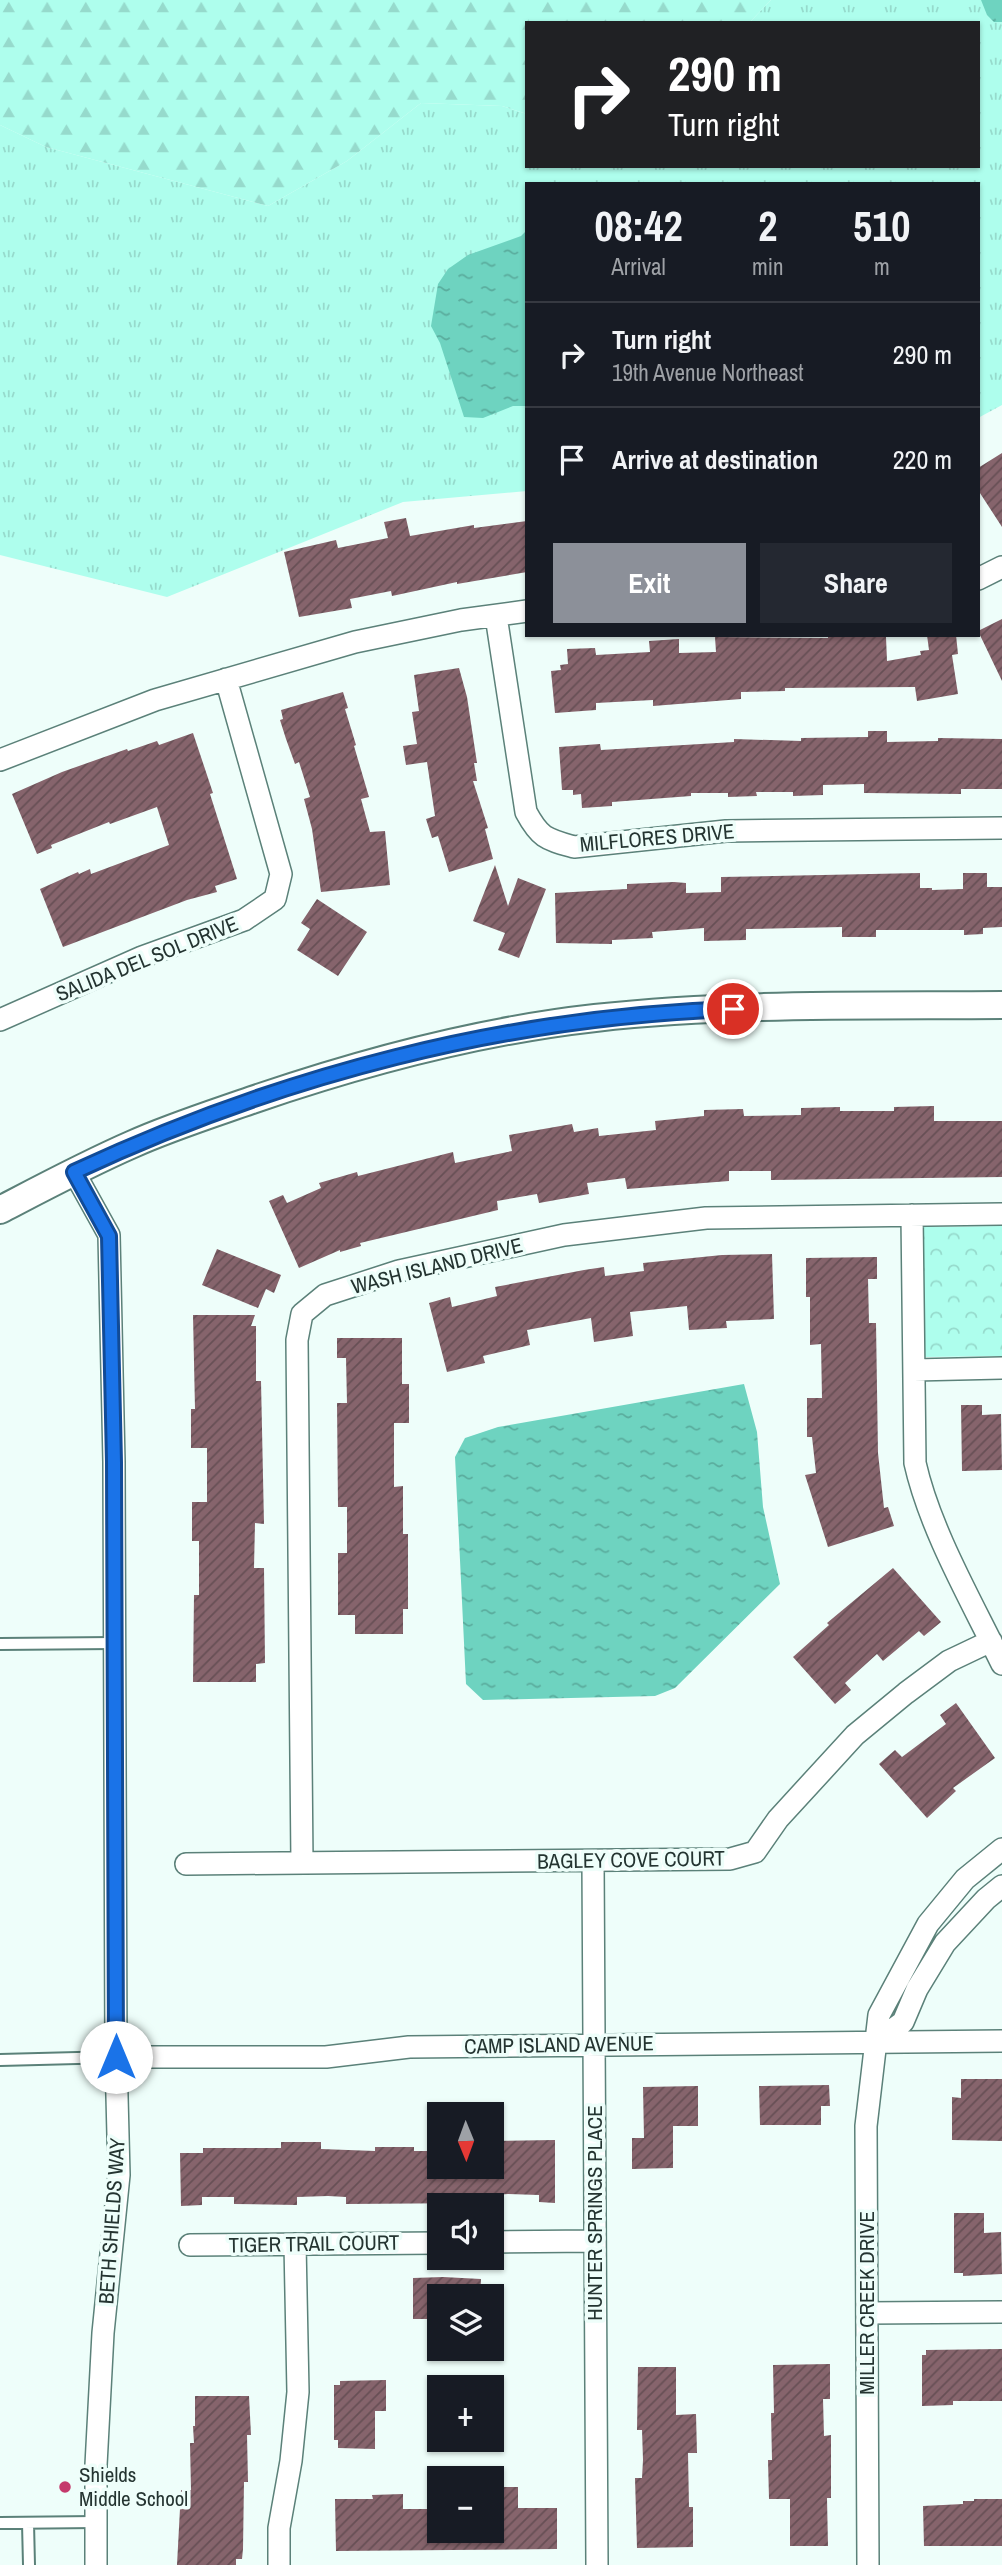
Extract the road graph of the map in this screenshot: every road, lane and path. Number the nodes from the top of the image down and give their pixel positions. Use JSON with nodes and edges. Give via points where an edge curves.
{"nodes":[{"id":1,"x":1002,"y":567,"type":"edge"},
{"id":2,"x":980,"y":578,"type":"edge"},
{"id":3,"x":525,"y":611,"type":"edge"},
{"id":4,"x":496,"y":616,"type":"junction"},
{"id":5,"x":226,"y":680,"type":"junction"},
{"id":6,"x":0,"y":761,"type":"edge"},
{"id":7,"x":1002,"y":828,"type":"edge"},
{"id":8,"x":1002,"y":1006,"type":"edge"},
{"id":9,"x":0,"y":1020,"type":"edge"},
{"id":10,"x":74,"y":1172,"type":"junction"},
{"id":11,"x":0,"y":1210,"type":"edge"},
{"id":12,"x":1002,"y":1214,"type":"edge"},
{"id":13,"x":912,"y":1215,"type":"junction"},
{"id":14,"x":1002,"y":1368,"type":"edge"},
{"id":15,"x":914,"y":1370,"type":"junction"},
{"id":16,"x":991,"y":1641,"type":"junction"},
{"id":17,"x":114,"y":1643,"type":"junction"},
{"id":18,"x":0,"y":1644,"type":"edge"},
{"id":19,"x":1002,"y":1664,"type":"edge"},
{"id":20,"x":1002,"y":1849,"type":"edge"},
{"id":21,"x":593,"y":1861,"type":"junction"},
{"id":22,"x":302,"y":1863,"type":"junction"},
{"id":23,"x":186,"y":1864,"type":"dead end"},
{"id":24,"x":1002,"y":1886,"type":"edge"},
{"id":25,"x":1002,"y":2041,"type":"edge"},
{"id":26,"x":876,"y":2042,"type":"junction"},
{"id":27,"x":594,"y":2044,"type":"junction"},
{"id":28,"x":116,"y":2057,"type":"junction"},
{"id":29,"x":0,"y":2060,"type":"edge"},
{"id":30,"x":595,"y":2241,"type":"junction"},
{"id":31,"x":427,"y":2242,"type":"edge"},
{"id":32,"x":504,"y":2242,"type":"edge"},
{"id":33,"x":295,"y":2244,"type":"junction"},
{"id":34,"x":190,"y":2245,"type":"dead end"},
{"id":35,"x":1002,"y":2312,"type":"edge"},
{"id":36,"x":867,"y":2313,"type":"junction"},
{"id":37,"x":96,"y":2522,"type":"junction"},
{"id":38,"x":0,"y":2523,"type":"edge"},
{"id":39,"x":29,"y":2523,"type":"junction"},
{"id":40,"x":29,"y":2565,"type":"edge"},
{"id":41,"x":96,"y":2565,"type":"edge"},
{"id":42,"x":279,"y":2565,"type":"edge"},
{"id":43,"x":597,"y":2565,"type":"edge"},
{"id":44,"x":868,"y":2565,"type":"edge"}],
"edges":[{"from":1,"to":2,"type":"street"},
{"from":3,"to":4,"type":"street"},
{"from":4,"to":5,"type":"street","via":[[355,642]]},
{"from":4,"to":7,"type":"street","name":"MILFLORES DRIVE","via":[[526,812],[536,832],[552,841],[574,847],[726,831]]},
{"from":5,"to":6,"type":"street","via":[[155,700]]},
{"from":5,"to":9,"type":"street","name":"SALIDA DEL SOL DRIVE","via":[[281,874],[275,899],[244,920],[142,957]]},
{"from":8,"to":10,"type":"street","via":[[714,1009],[593,1018],[518,1031],[381,1059],[305,1082],[195,1119]]},
{"from":10,"to":11,"type":"street"},
{"from":10,"to":17,"type":"street","name":"BETH SHIELDS WAY","via":[[109,1236]]},
{"from":12,"to":13,"type":"street","name":"WASH ISLAND DRIVE"},
{"from":13,"to":15,"type":"street"},
{"from":13,"to":22,"type":"street","name":"WASH ISLAND DRIVE","via":[[706,1218],[564,1235],[399,1271],[325,1295],[302,1314],[297,1339]]},
{"from":14,"to":15,"type":"street"},
{"from":15,"to":16,"type":"street","via":[[915,1463],[921,1487]]},
{"from":16,"to":19,"type":"street"},
{"from":16,"to":21,"type":"street","name":"BAGLEY COVE COURT","via":[[949,1661],[855,1735],[778,1819],[755,1852],[730,1859]]},
{"from":17,"to":18,"type":"lane"},
{"from":17,"to":28,"type":"street","name":"BETH SHIELDS WAY"},
{"from":20,"to":26,"type":"street","name":"MILLER CREEK DRIVE","via":[[965,1879],[928,1924],[879,2015]]},
{"from":21,"to":22,"type":"street","name":"BAGLEY COVE COURT"},
{"from":21,"to":27,"type":"street","name":"HUNTER SPRINGS PLACE"},
{"from":22,"to":23,"type":"street","name":"BAGLEY COVE COURT"},
{"from":24,"to":26,"type":"street","via":[[945,1943],[903,2022]]},
{"from":25,"to":26,"type":"street","name":"CAMP ISLAND AVENUE"},
{"from":26,"to":27,"type":"street","name":"CAMP ISLAND AVENUE"},
{"from":26,"to":36,"type":"street","name":"MILLER CREEK DRIVE","via":[[866,2126]]},
{"from":27,"to":28,"type":"street","name":"CAMP ISLAND AVENUE","via":[[409,2047],[326,2057]]},
{"from":27,"to":30,"type":"street","name":"HUNTER SPRINGS PLACE"},
{"from":28,"to":29,"type":"lane"},
{"from":28,"to":37,"type":"street","name":"BETH SHIELDS WAY","via":[[119,2175],[103,2333]]},
{"from":30,"to":32,"type":"street"},
{"from":30,"to":43,"type":"street","name":"HUNTER SPRINGS PLACE"},
{"from":31,"to":33,"type":"street","name":"TIGER TRAIL COURT"},
{"from":33,"to":34,"type":"street","name":"TIGER TRAIL COURT"},
{"from":33,"to":42,"type":"street","via":[[298,2392],[279,2528]]},
{"from":35,"to":36,"type":"street"},
{"from":36,"to":44,"type":"street","name":"MILLER CREEK DRIVE"},
{"from":37,"to":39,"type":"lane"},
{"from":37,"to":41,"type":"street","name":"BETH SHIELDS WAY"},
{"from":38,"to":39,"type":"lane"},
{"from":39,"to":40,"type":"lane"}]}
